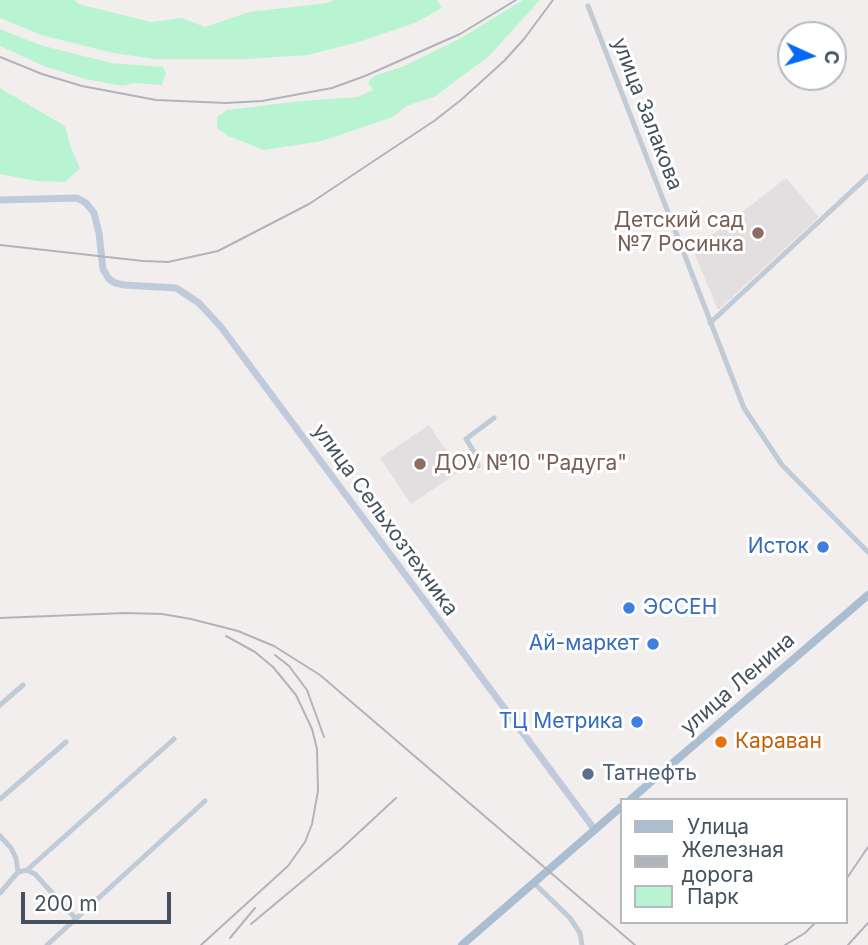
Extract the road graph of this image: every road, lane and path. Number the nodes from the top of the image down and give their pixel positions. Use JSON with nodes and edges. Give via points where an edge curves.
{"nodes":[{"id":1,"x":588,"y":6,"type":"dead end"},
{"id":2,"x":868,"y":176,"type":"edge"},
{"id":3,"x":0,"y":200,"type":"edge"},
{"id":4,"x":710,"y":323,"type":"junction"},
{"id":5,"x":494,"y":418,"type":"dead end"},
{"id":6,"x":478,"y":466,"type":"dead end"},
{"id":7,"x":868,"y":552,"type":"edge"},
{"id":8,"x":868,"y":595,"type":"edge"},
{"id":9,"x":23,"y":685,"type":"dead end"},
{"id":10,"x":0,"y":705,"type":"edge"},
{"id":11,"x":174,"y":739,"type":"dead end"},
{"id":12,"x":66,"y":741,"type":"dead end"},
{"id":13,"x":632,"y":798,"type":"edge"},
{"id":14,"x":0,"y":799,"type":"edge"},
{"id":15,"x":205,"y":801,"type":"dead end"},
{"id":16,"x":620,"y":808,"type":"edge"},
{"id":17,"x":595,"y":830,"type":"junction"},
{"id":18,"x":0,"y":836,"type":"edge"},
{"id":19,"x":27,"y":870,"type":"junction"},
{"id":20,"x":18,"y":872,"type":"junction"},
{"id":21,"x":535,"y":884,"type":"junction"},
{"id":22,"x":0,"y":892,"type":"edge"},
{"id":23,"x":76,"y":919,"type":"junction"},
{"id":24,"x":47,"y":945,"type":"edge"},
{"id":25,"x":462,"y":945,"type":"edge"},
{"id":26,"x":582,"y":945,"type":"edge"}],
"edges":[{"from":1,"to":4,"type":"street","name":"улица Залакова"},
{"from":2,"to":4,"type":"street"},
{"from":3,"to":17,"type":"street","name":"улица Сельхозтехника","via":[[64,197],[86,203],[99,233],[103,269],[115,283],[176,288],[199,303]]},
{"from":4,"to":7,"type":"street","name":"улица Залакова","via":[[744,408],[782,464]]},
{"from":5,"to":6,"type":"street","via":[[466,439]]},
{"from":8,"to":13,"type":"main road","name":"улица Ленина"},
{"from":9,"to":10,"type":"street"},
{"from":11,"to":19,"type":"street"},
{"from":12,"to":14,"type":"street"},
{"from":15,"to":23,"type":"street"},
{"from":16,"to":17,"type":"main road"},
{"from":17,"to":21,"type":"main road"},
{"from":18,"to":20,"type":"street","via":[[16,858]]},
{"from":19,"to":20,"type":"street"},
{"from":19,"to":23,"type":"street"},
{"from":20,"to":22,"type":"street"},
{"from":21,"to":25,"type":"main road"},
{"from":21,"to":26,"type":"street","via":[[570,918]]},
{"from":23,"to":24,"type":"street"}]}
